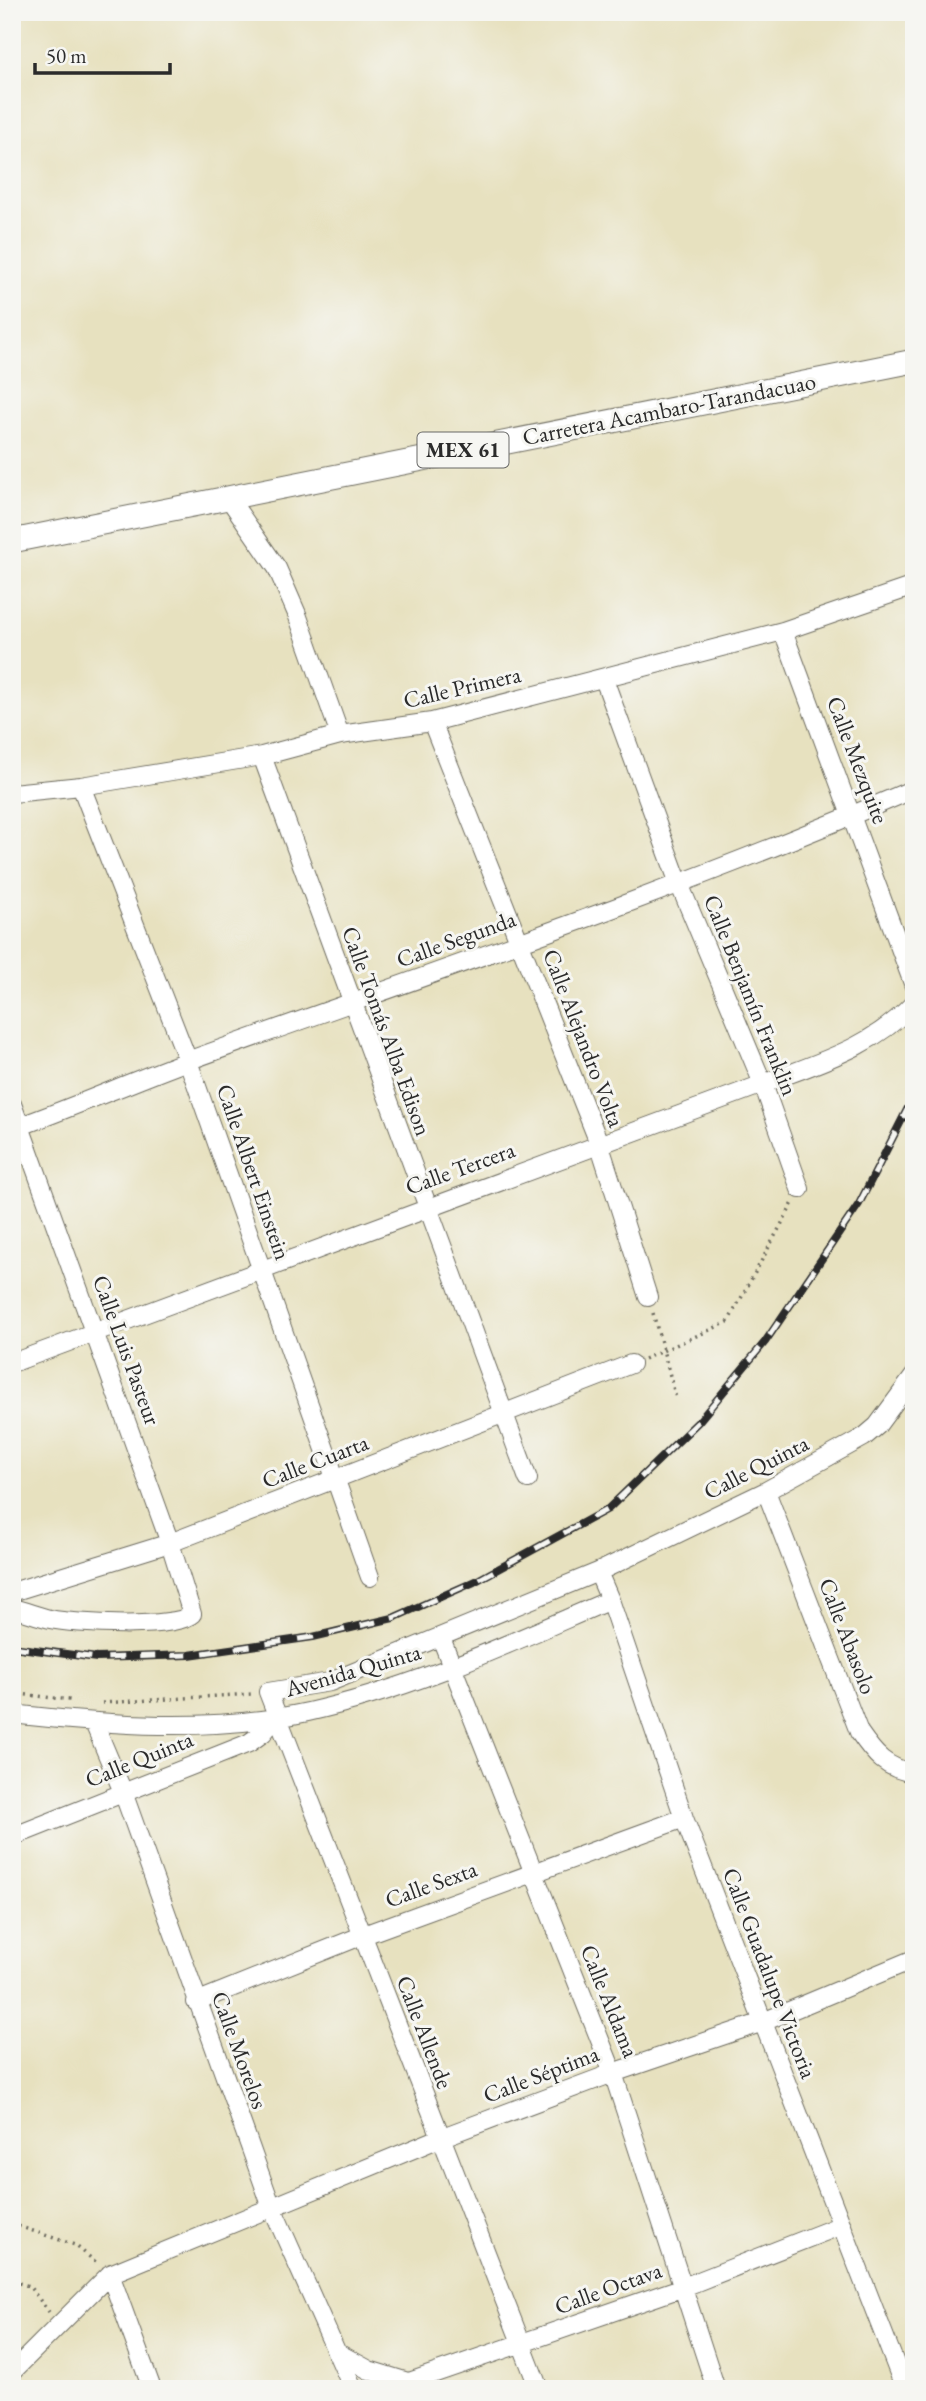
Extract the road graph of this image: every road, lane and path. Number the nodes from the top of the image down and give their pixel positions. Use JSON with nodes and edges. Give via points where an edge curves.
{"nodes":[{"id":1,"x":914,"y":361,"type":"edge"},
{"id":2,"x":228,"y":497,"type":"junction"},
{"id":3,"x":12,"y":541,"type":"edge"},
{"id":4,"x":914,"y":586,"type":"edge"},
{"id":5,"x":783,"y":632,"type":"junction"},
{"id":6,"x":604,"y":678,"type":"junction"},
{"id":7,"x":432,"y":722,"type":"junction"},
{"id":8,"x":340,"y":735,"type":"junction"},
{"id":9,"x":262,"y":756,"type":"junction"},
{"id":10,"x":81,"y":786,"type":"junction"},
{"id":11,"x":914,"y":789,"type":"edge"},
{"id":12,"x":12,"y":793,"type":"edge"},
{"id":13,"x":853,"y":816,"type":"junction"},
{"id":14,"x":678,"y":881,"type":"junction"},
{"id":15,"x":520,"y":941,"type":"junction"},
{"id":16,"x":914,"y":986,"type":"edge"},
{"id":17,"x":914,"y":1003,"type":"edge"},
{"id":18,"x":351,"y":1004,"type":"junction"},
{"id":19,"x":188,"y":1060,"type":"junction"},
{"id":20,"x":763,"y":1084,"type":"junction"},
{"id":21,"x":12,"y":1104,"type":"edge"},
{"id":22,"x":16,"y":1128,"type":"edge"},
{"id":23,"x":599,"y":1143,"type":"junction"},
{"id":24,"x":800,"y":1189,"type":"joint"},
{"id":25,"x":426,"y":1207,"type":"junction"},
{"id":26,"x":261,"y":1268,"type":"junction"},
{"id":27,"x":648,"y":1297,"type":"joint"},
{"id":28,"x":96,"y":1332,"type":"junction"},
{"id":29,"x":665,"y":1351,"type":"junction"},
{"id":30,"x":12,"y":1363,"type":"edge"},
{"id":31,"x":631,"y":1364,"type":"joint"},
{"id":32,"x":914,"y":1376,"type":"edge"},
{"id":33,"x":676,"y":1398,"type":"dead end"},
{"id":34,"x":503,"y":1414,"type":"junction"},
{"id":35,"x":528,"y":1479,"type":"dead end"},
{"id":36,"x":334,"y":1480,"type":"junction"},
{"id":37,"x":766,"y":1491,"type":"junction"},
{"id":38,"x":170,"y":1543,"type":"junction"},
{"id":39,"x":598,"y":1572,"type":"junction"},
{"id":40,"x":370,"y":1577,"type":"dead end"},
{"id":41,"x":12,"y":1592,"type":"edge"},
{"id":42,"x":610,"y":1600,"type":"junction"},
{"id":43,"x":12,"y":1608,"type":"edge"},
{"id":44,"x":441,"y":1638,"type":"junction"},
{"id":45,"x":452,"y":1667,"type":"junction"},
{"id":46,"x":268,"y":1692,"type":"junction"},
{"id":47,"x":12,"y":1693,"type":"edge"},
{"id":48,"x":80,"y":1702,"type":"dead end"},
{"id":49,"x":94,"y":1704,"type":"dead end"},
{"id":50,"x":12,"y":1714,"type":"edge"},
{"id":51,"x":277,"y":1716,"type":"junction"},
{"id":52,"x":94,"y":1723,"type":"junction"},
{"id":53,"x":914,"y":1773,"type":"edge"},
{"id":54,"x":123,"y":1792,"type":"junction"},
{"id":55,"x":684,"y":1818,"type":"junction"},
{"id":56,"x":12,"y":1836,"type":"edge"},
{"id":57,"x":532,"y":1872,"type":"junction"},
{"id":58,"x":361,"y":1936,"type":"junction"},
{"id":59,"x":914,"y":1959,"type":"edge"},
{"id":60,"x":196,"y":2002,"type":"junction"},
{"id":61,"x":763,"y":2022,"type":"junction"},
{"id":62,"x":613,"y":2073,"type":"junction"},
{"id":63,"x":440,"y":2138,"type":"junction"},
{"id":64,"x":271,"y":2206,"type":"junction"},
{"id":65,"x":12,"y":2224,"type":"edge"},
{"id":66,"x":842,"y":2225,"type":"junction"},
{"id":67,"x":110,"y":2274,"type":"junction"},
{"id":68,"x":12,"y":2281,"type":"edge"},
{"id":69,"x":681,"y":2288,"type":"junction"},
{"id":70,"x":60,"y":2326,"type":"junction"},
{"id":71,"x":523,"y":2344,"type":"junction"},
{"id":72,"x":336,"y":2352,"type":"junction"},
{"id":73,"x":12,"y":2372,"type":"edge"},
{"id":74,"x":408,"y":2382,"type":"junction"},
{"id":75,"x":152,"y":2389,"type":"edge"},
{"id":76,"x":353,"y":2389,"type":"edge"},
{"id":77,"x":389,"y":2389,"type":"edge"},
{"id":78,"x":539,"y":2389,"type":"edge"},
{"id":79,"x":716,"y":2389,"type":"edge"},
{"id":80,"x":905,"y":2389,"type":"edge"}],
"edges":[{"from":1,"to":2,"type":"main road","name":"Carretera Acambaro-Tarandacuao","number":"MEX 61"},
{"from":2,"to":3,"type":"main road","name":"Carretera Acambaro-Tarandacuao","number":"MEX 61"},
{"from":2,"to":8,"type":"street","via":[[277,568]]},
{"from":4,"to":5,"type":"street","name":"Calle Primera"},
{"from":5,"to":6,"type":"street","name":"Calle Primera"},
{"from":5,"to":13,"type":"street","name":"Calle Mezquite"},
{"from":6,"to":7,"type":"street","name":"Calle Primera"},
{"from":6,"to":14,"type":"street","name":"Calle Benjamín Franklin"},
{"from":7,"to":8,"type":"street","name":"Calle Primera"},
{"from":7,"to":15,"type":"street","name":"Calle Alejandro Volta"},
{"from":8,"to":9,"type":"street","name":"Calle Primera"},
{"from":9,"to":10,"type":"street","name":"Calle Primera"},
{"from":9,"to":18,"type":"street","name":"Calle Tomás Alba Edison"},
{"from":10,"to":12,"type":"street","name":"Calle Primera"},
{"from":10,"to":19,"type":"street","name":"Calle Albert Einstein"},
{"from":11,"to":13,"type":"street","name":"Calle Segunda"},
{"from":13,"to":14,"type":"street","name":"Calle Segunda"},
{"from":13,"to":16,"type":"street","name":"Calle Mezquite"},
{"from":14,"to":15,"type":"street","name":"Calle Segunda"},
{"from":14,"to":20,"type":"street","name":"Calle Benjamín Franklin"},
{"from":15,"to":18,"type":"street","name":"Calle Segunda"},
{"from":15,"to":23,"type":"street","name":"Calle Alejandro Volta"},
{"from":17,"to":20,"type":"street","name":"Calle Tercera","via":[[868,1042]]},
{"from":18,"to":19,"type":"street","name":"Calle Segunda"},
{"from":18,"to":25,"type":"street","name":"Calle Tomás Alba Edison"},
{"from":19,"to":22,"type":"street","name":"Calle Segunda"},
{"from":19,"to":26,"type":"street","name":"Calle Albert Einstein"},
{"from":20,"to":23,"type":"street","name":"Calle Tercera"},
{"from":20,"to":24,"type":"street","name":"Calle Benjamín Franklin"},
{"from":21,"to":22,"type":"street","name":"Calle Luis Pasteur"},
{"from":22,"to":28,"type":"street","name":"Calle Luis Pasteur"},
{"from":23,"to":25,"type":"street","name":"Calle Tercera"},
{"from":23,"to":27,"type":"street","name":"Calle Alejandro Volta"},
{"from":24,"to":29,"type":"path","via":[[728,1322]]},
{"from":25,"to":26,"type":"street","name":"Calle Tercera"},
{"from":25,"to":34,"type":"street","name":"Calle Tomás Alba Edison"},
{"from":26,"to":28,"type":"street","name":"Calle Tercera"},
{"from":26,"to":36,"type":"street","name":"Calle Albert Einstein"},
{"from":27,"to":29,"type":"path"},
{"from":28,"to":30,"type":"street","name":"Calle Tercera"},
{"from":28,"to":38,"type":"street","name":"Calle Luis Pasteur"},
{"from":29,"to":31,"type":"path"},
{"from":29,"to":33,"type":"path"},
{"from":31,"to":34,"type":"street","name":"Calle Cuarta"},
{"from":32,"to":37,"type":"street","name":"Calle Quinta","via":[[864,1437]]},
{"from":34,"to":35,"type":"street","name":"Calle Tomás Alba Edison"},
{"from":34,"to":36,"type":"street","name":"Calle Cuarta"},
{"from":36,"to":38,"type":"street","name":"Calle Cuarta"},
{"from":36,"to":40,"type":"street","name":"Calle Albert Einstein"},
{"from":37,"to":39,"type":"street","name":"Calle Quinta"},
{"from":37,"to":53,"type":"street","name":"Calle Abasolo","via":[[859,1732],[875,1756],[897,1771]]},
{"from":38,"to":41,"type":"street","name":"Calle Cuarta"},
{"from":38,"to":43,"type":"street","name":"Calle Luis Pasteur","via":[[192,1614],[180,1621],[134,1624],[52,1619]]},
{"from":39,"to":42,"type":"street","name":"Calle Guadalupe Victoria"},
{"from":39,"to":44,"type":"street","name":"Avenida Quinta"},
{"from":42,"to":45,"type":"street","name":"Avenida Quinta"},
{"from":42,"to":55,"type":"street","name":"Calle Guadalupe Victoria"},
{"from":44,"to":45,"type":"street","name":"Calle Aldama"},
{"from":44,"to":46,"type":"street","name":"Avenida Quinta","via":[[330,1682]]},
{"from":45,"to":51,"type":"street","name":"Avenida Quinta","via":[[365,1698]]},
{"from":45,"to":57,"type":"street","name":"Calle Aldama"},
{"from":46,"to":49,"type":"path","name":"Avenida Quinta"},
{"from":46,"to":51,"type":"street","name":"Calle Allende"},
{"from":47,"to":48,"type":"path"},
{"from":50,"to":52,"type":"street","name":"Avenida Quinta"},
{"from":51,"to":52,"type":"street","name":"Avenida Quinta","via":[[198,1723]]},
{"from":51,"to":54,"type":"street","name":"Calle Quinta","via":[[249,1743]]},
{"from":51,"to":58,"type":"street","name":"Calle Allende"},
{"from":52,"to":54,"type":"street","name":"Calle Morelos"},
{"from":54,"to":56,"type":"street","name":"Calle Quinta"},
{"from":54,"to":60,"type":"street","name":"Calle Morelos"},
{"from":55,"to":57,"type":"street","name":"Calle Sexta"},
{"from":55,"to":61,"type":"street","name":"Calle Guadalupe Victoria"},
{"from":57,"to":58,"type":"street","name":"Calle Sexta"},
{"from":57,"to":62,"type":"street","name":"Calle Aldama"},
{"from":58,"to":60,"type":"street","name":"Calle Sexta"},
{"from":58,"to":63,"type":"street","name":"Calle Allende"},
{"from":59,"to":61,"type":"street","name":"Calle Séptima"},
{"from":60,"to":64,"type":"street","name":"Calle Morelos"},
{"from":61,"to":62,"type":"street","name":"Calle Séptima"},
{"from":61,"to":66,"type":"street","name":"Calle Guadalupe Victoria"},
{"from":62,"to":63,"type":"street","name":"Calle Séptima"},
{"from":62,"to":69,"type":"street","name":"Calle Aldama"},
{"from":63,"to":64,"type":"street","name":"Calle Séptima"},
{"from":63,"to":71,"type":"street","name":"Calle Allende"},
{"from":64,"to":67,"type":"street","name":"Calle Séptima"},
{"from":64,"to":72,"type":"street","name":"Calle Morelos"},
{"from":65,"to":67,"type":"path","via":[[75,2245]]},
{"from":66,"to":69,"type":"street","name":"Calle Octava"},
{"from":66,"to":80,"type":"street","name":"Calle Guadalupe Victoria"},
{"from":67,"to":70,"type":"street"},
{"from":67,"to":75,"type":"street"},
{"from":68,"to":70,"type":"path","via":[[29,2286]]},
{"from":69,"to":71,"type":"street","name":"Calle Octava"},
{"from":69,"to":79,"type":"street","name":"Calle Aldama"},
{"from":70,"to":73,"type":"street"},
{"from":71,"to":74,"type":"street","name":"Calle Octava"},
{"from":71,"to":78,"type":"street","name":"Calle Allende"},
{"from":72,"to":74,"type":"street","via":[[369,2370]]},
{"from":72,"to":76,"type":"street","name":"Calle Morelos"},
{"from":74,"to":77,"type":"street","name":"Calle Octava"}]}
